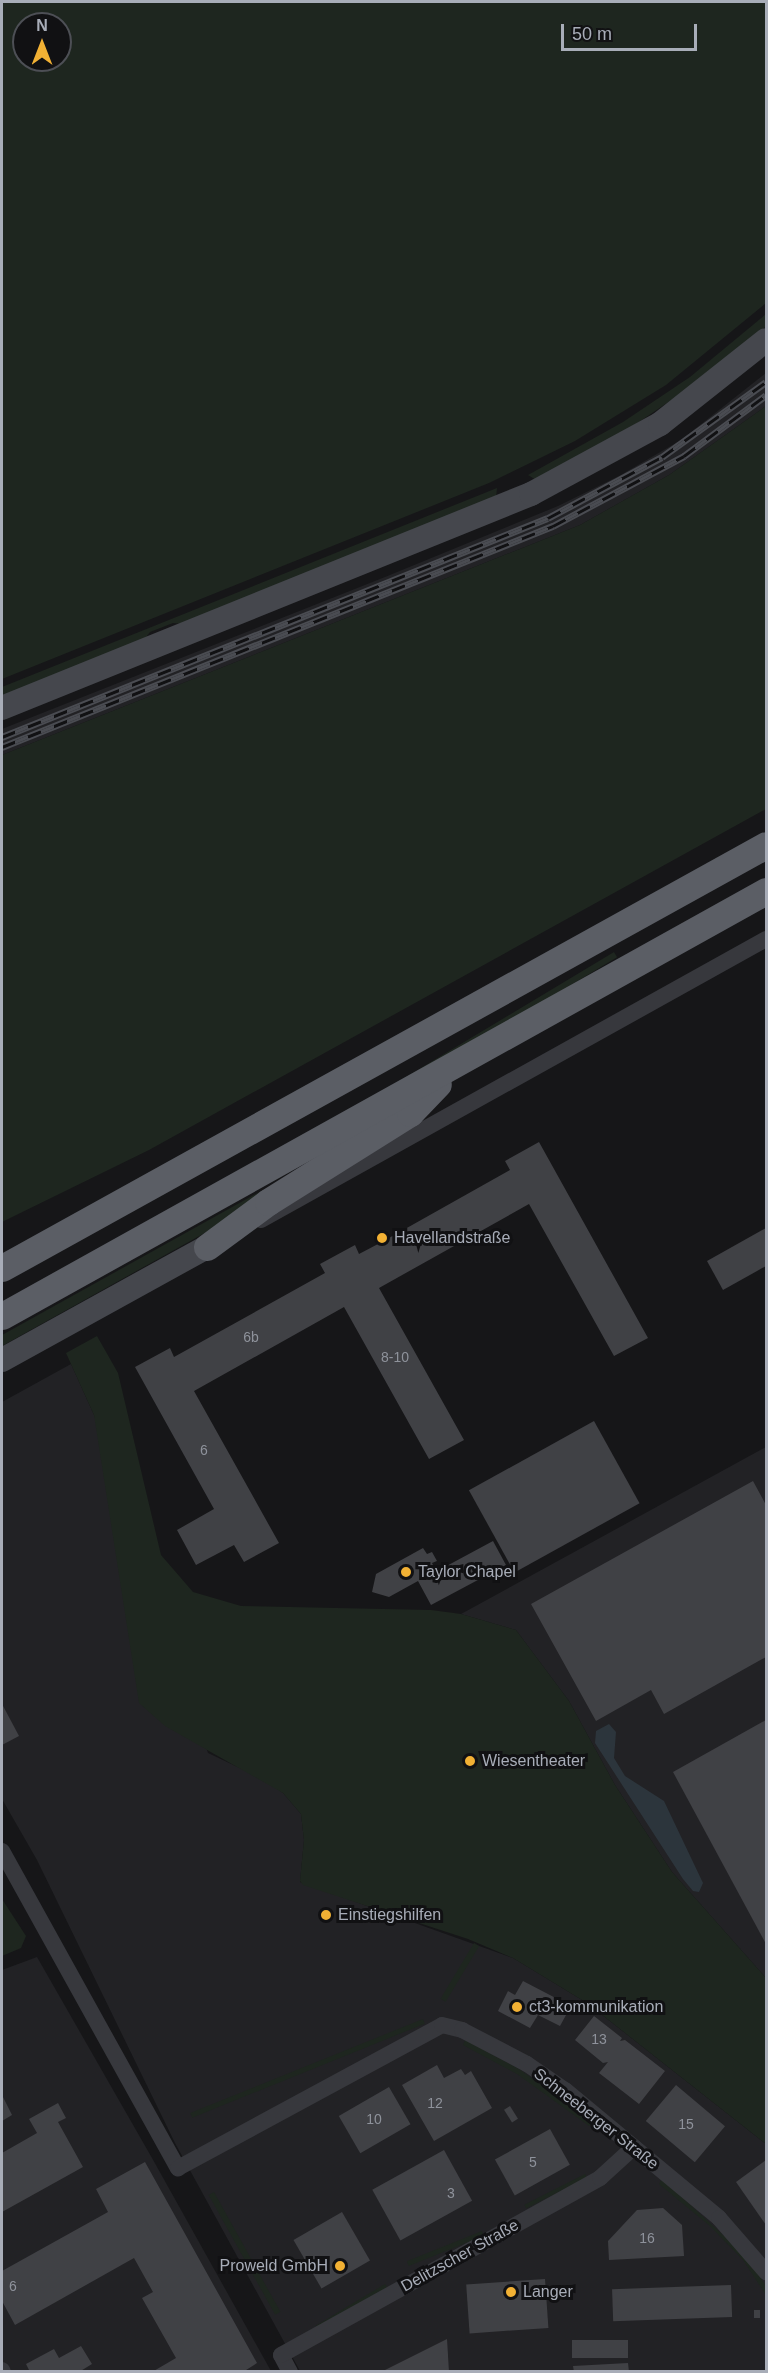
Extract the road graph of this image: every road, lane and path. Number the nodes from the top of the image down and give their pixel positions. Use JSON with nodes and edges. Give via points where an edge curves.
{"nodes":[{"id":1,"x":766,"y":340,"type":"edge"},
{"id":2,"x":2,"y":708,"type":"edge"},
{"id":3,"x":766,"y":845,"type":"edge"},
{"id":4,"x":766,"y":891,"type":"edge"},
{"id":5,"x":766,"y":939,"type":"edge"},
{"id":6,"x":458,"y":1063,"type":"junction"},
{"id":7,"x":207,"y":1247,"type":"junction"},
{"id":8,"x":2,"y":1268,"type":"edge"},
{"id":9,"x":2,"y":1316,"type":"edge"},
{"id":10,"x":2,"y":1360,"type":"edge"},
{"id":11,"x":2,"y":1851,"type":"edge"},
{"id":12,"x":634,"y":2147,"type":"junction"},
{"id":13,"x":766,"y":2272,"type":"edge"},
{"id":14,"x":290,"y":2372,"type":"edge"}],
"edges":[{"from":1,"to":2,"type":"main road","via":[[660,424],[531,494],[417,544]]},
{"from":3,"to":8,"type":"highway"},
{"from":4,"to":6,"type":"highway"},
{"from":5,"to":7,"type":"street","via":[[279,1211]]},
{"from":6,"to":7,"type":"highway","via":[[410,1113],[268,1202]]},
{"from":6,"to":9,"type":"highway"},
{"from":7,"to":10,"type":"main road"},
{"from":11,"to":12,"type":"street","name":"Schneeberger Straße","via":[[178,2168],[442,2025],[462,2030],[527,2064]]},
{"from":12,"to":13,"type":"street","name":"Schneeberger Straße","via":[[719,2218]]},
{"from":12,"to":14,"type":"street","name":"Delitzscher Straße","via":[[600,2178],[281,2355]]}]}
